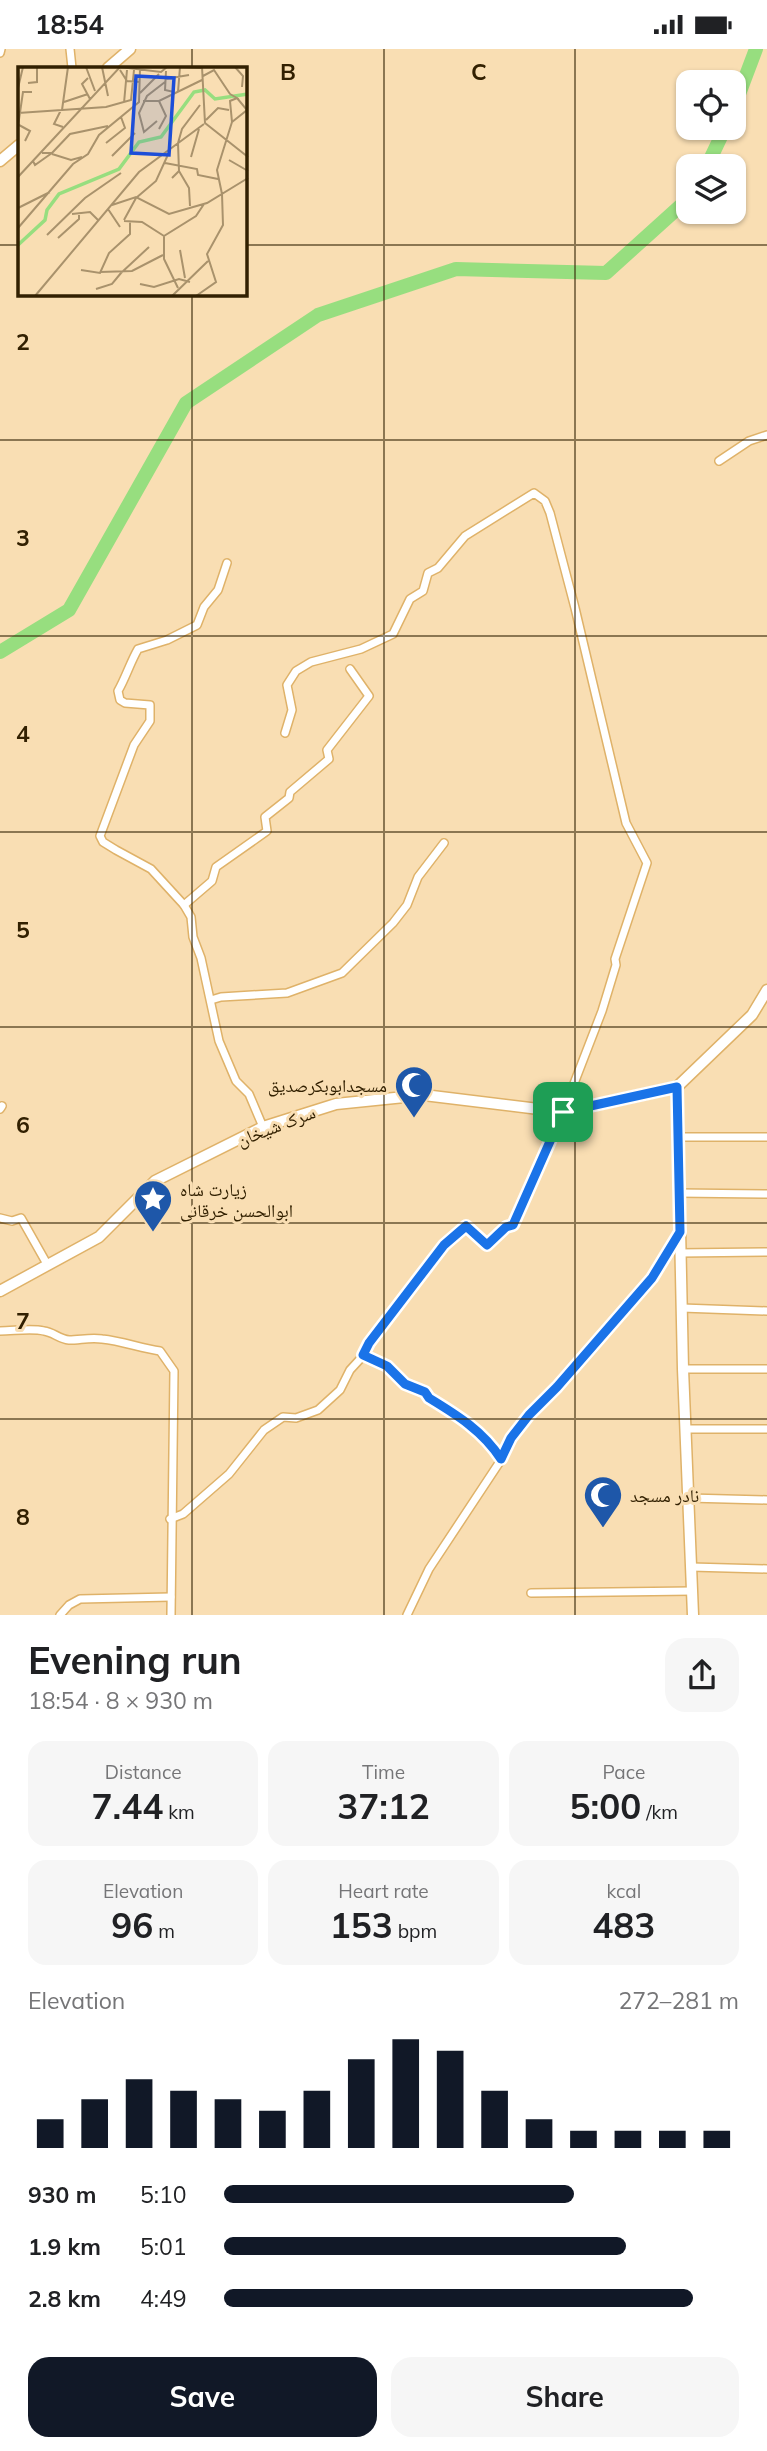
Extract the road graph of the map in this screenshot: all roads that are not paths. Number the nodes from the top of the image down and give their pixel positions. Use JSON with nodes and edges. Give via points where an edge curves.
{"nodes":[{"id":1,"x":70,"y":49,"type":"edge"},
{"id":2,"x":130,"y":49,"type":"edge"},
{"id":3,"x":72,"y":67,"type":"edge"},
{"id":4,"x":109,"y":67,"type":"edge"},
{"id":5,"x":18,"y":146,"type":"edge"},
{"id":6,"x":0,"y":161,"type":"edge"},
{"id":7,"x":767,"y":435,"type":"edge"},
{"id":8,"x":719,"y":461,"type":"dead end"},
{"id":9,"x":227,"y":563,"type":"dead end"},
{"id":10,"x":350,"y":669,"type":"dead end"},
{"id":11,"x":285,"y":733,"type":"dead end"},
{"id":12,"x":444,"y":843,"type":"dead end"},
{"id":13,"x":184,"y":905,"type":"junction"},
{"id":14,"x":767,"y":990,"type":"edge"},
{"id":15,"x":211,"y":1000,"type":"junction"},
{"id":16,"x":677,"y":1087,"type":"junction"},
{"id":17,"x":563,"y":1112,"type":"junction"},
{"id":18,"x":263,"y":1127,"type":"junction"},
{"id":19,"x":677,"y":1137,"type":"junction"},
{"id":20,"x":767,"y":1137,"type":"edge"},
{"id":21,"x":678,"y":1193,"type":"junction"},
{"id":22,"x":767,"y":1194,"type":"edge"},
{"id":23,"x":0,"y":1218,"type":"edge"},
{"id":24,"x":680,"y":1232,"type":"junction"},
{"id":25,"x":767,"y":1252,"type":"edge"},
{"id":26,"x":680,"y":1253,"type":"junction"},
{"id":27,"x":47,"y":1264,"type":"junction"},
{"id":28,"x":0,"y":1291,"type":"edge"},
{"id":29,"x":682,"y":1308,"type":"junction"},
{"id":30,"x":767,"y":1311,"type":"edge"},
{"id":31,"x":0,"y":1331,"type":"edge"},
{"id":32,"x":363,"y":1355,"type":"junction"},
{"id":33,"x":683,"y":1369,"type":"junction"},
{"id":34,"x":767,"y":1369,"type":"edge"},
{"id":35,"x":686,"y":1429,"type":"junction"},
{"id":36,"x":767,"y":1429,"type":"edge"},
{"id":37,"x":501,"y":1459,"type":"junction"},
{"id":38,"x":689,"y":1499,"type":"junction"},
{"id":39,"x":767,"y":1500,"type":"edge"},
{"id":40,"x":170,"y":1519,"type":"junction"},
{"id":41,"x":691,"y":1567,"type":"junction"},
{"id":42,"x":767,"y":1569,"type":"edge"},
{"id":43,"x":693,"y":1591,"type":"junction"},
{"id":44,"x":531,"y":1593,"type":"dead end"},
{"id":45,"x":171,"y":1597,"type":"junction"},
{"id":46,"x":60,"y":1615,"type":"edge"},
{"id":47,"x":171,"y":1615,"type":"edge"},
{"id":48,"x":407,"y":1615,"type":"edge"},
{"id":49,"x":693,"y":1615,"type":"edge"}],
"edges":[{"from":1,"to":3,"type":"street"},
{"from":2,"to":4,"type":"street"},
{"from":5,"to":6,"type":"street"},
{"from":7,"to":8,"type":"street"},
{"from":9,"to":13,"type":"street","via":[[218,590],[197,625],[138,649],[118,691],[120,701],[150,705],[150,721],[134,745],[100,836],[151,869]]},
{"from":10,"to":13,"type":"street","via":[[369,697],[327,750],[329,759],[265,817],[267,831],[216,867],[212,881]]},
{"from":11,"to":17,"type":"street","via":[[292,710],[287,685],[296,671],[393,634],[410,599],[423,591],[428,573],[438,568],[465,536],[534,493],[545,501],[626,823],[647,863],[602,1011]]},
{"from":12,"to":15,"type":"street","via":[[418,877],[407,905],[393,923],[342,973],[287,993]]},
{"from":13,"to":15,"type":"street"},
{"from":14,"to":16,"type":"street","via":[[752,1015]]},
{"from":15,"to":18,"type":"street","via":[[219,1041]]},
{"from":16,"to":17,"type":"street","name":"سرک شیخان"},
{"from":16,"to":19,"type":"street"},
{"from":17,"to":18,"type":"street","name":"سرک شیخان","via":[[424,1095],[335,1104]]},
{"from":17,"to":32,"type":"street","via":[[513,1225],[487,1245],[466,1226],[451,1239]]},
{"from":18,"to":27,"type":"street","name":"سرک شیخان","via":[[155,1181],[99,1237]]},
{"from":19,"to":20,"type":"street"},
{"from":19,"to":21,"type":"street"},
{"from":21,"to":22,"type":"street"},
{"from":21,"to":24,"type":"street"},
{"from":23,"to":27,"type":"street","via":[[21,1218]]},
{"from":24,"to":26,"type":"street"},
{"from":24,"to":37,"type":"street","via":[[652,1278],[529,1415]]},
{"from":25,"to":26,"type":"street"},
{"from":26,"to":29,"type":"street"},
{"from":27,"to":28,"type":"street","name":"سرک شیخان"},
{"from":29,"to":30,"type":"street"},
{"from":29,"to":33,"type":"street"},
{"from":31,"to":40,"type":"street","via":[[45,1331],[68,1340],[130,1342],[160,1351],[174,1371]]},
{"from":32,"to":37,"type":"street","via":[[387,1366],[405,1384],[425,1392],[464,1420]]},
{"from":32,"to":40,"type":"street","via":[[340,1390],[318,1410],[296,1418],[283,1417],[264,1430],[229,1474],[183,1514]]},
{"from":33,"to":34,"type":"street"},
{"from":33,"to":35,"type":"street"},
{"from":35,"to":36,"type":"street"},
{"from":35,"to":38,"type":"street"},
{"from":37,"to":48,"type":"street","via":[[429,1569]]},
{"from":38,"to":39,"type":"street"},
{"from":38,"to":41,"type":"street"},
{"from":40,"to":45,"type":"street"},
{"from":41,"to":42,"type":"street"},
{"from":41,"to":43,"type":"street"},
{"from":43,"to":44,"type":"street"},
{"from":43,"to":49,"type":"street"},
{"from":45,"to":46,"type":"street","via":[[80,1599]]},
{"from":45,"to":47,"type":"street"}]}
